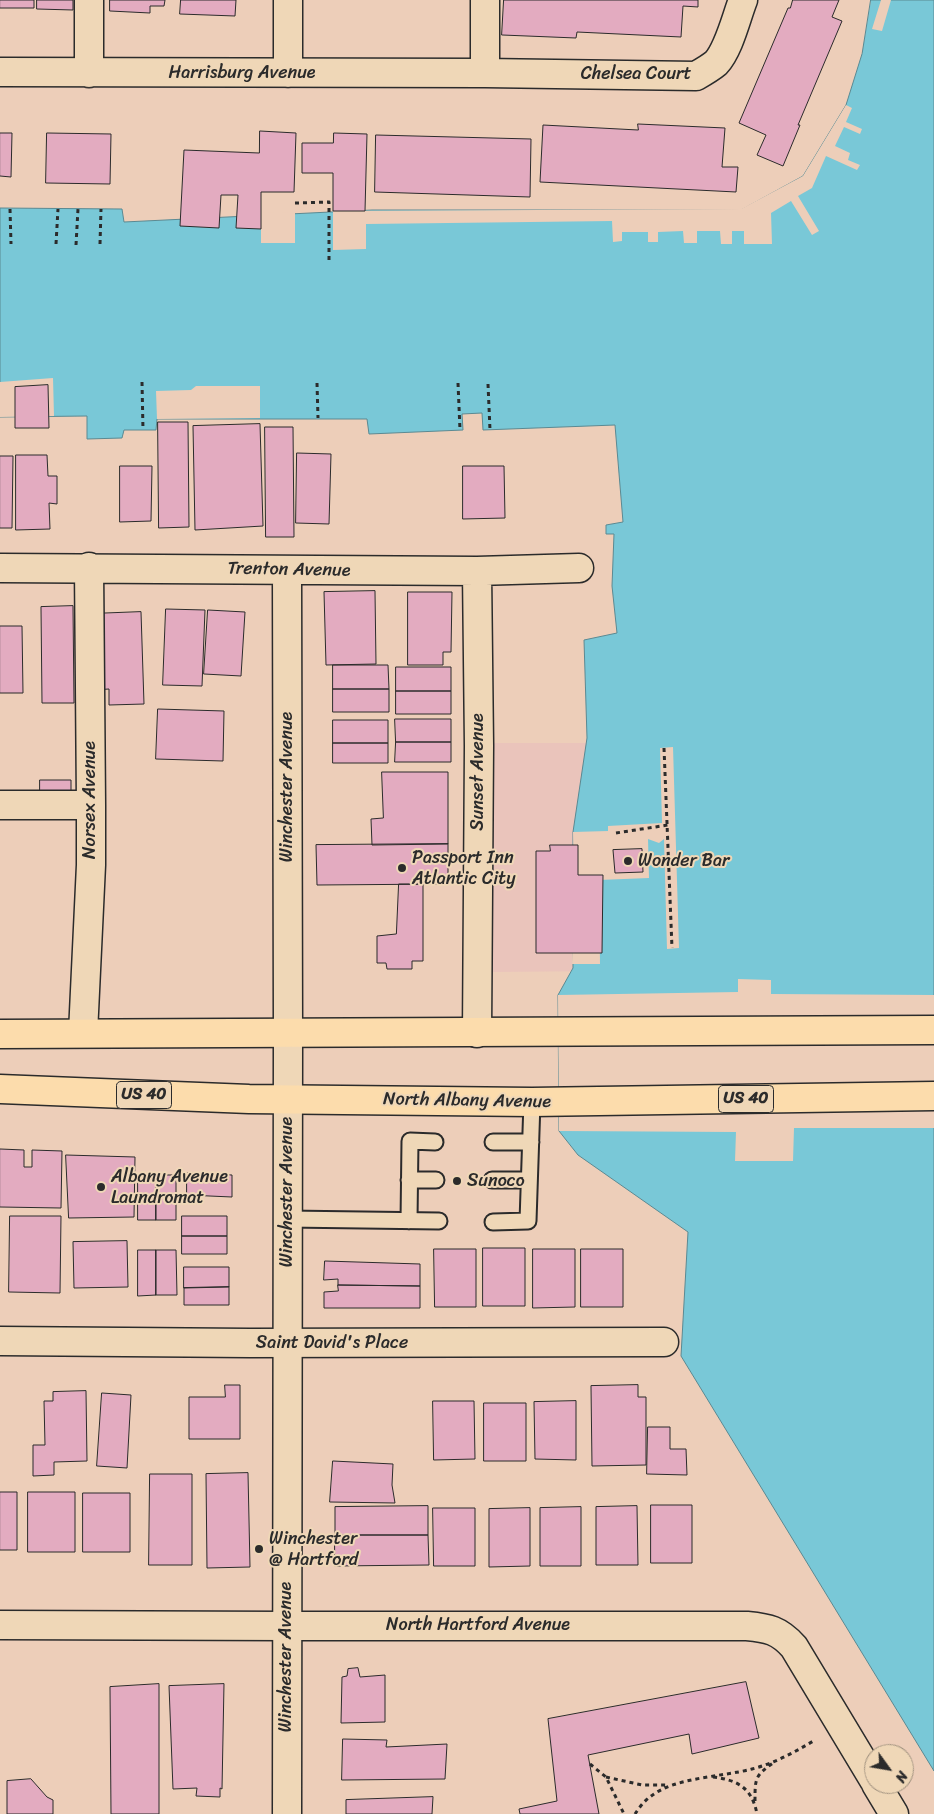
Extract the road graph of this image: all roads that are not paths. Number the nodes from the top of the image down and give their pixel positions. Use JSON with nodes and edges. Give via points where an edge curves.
{"nodes":[{"id":1,"x":89,"y":0,"type":"edge"},
{"id":2,"x":288,"y":0,"type":"edge"},
{"id":3,"x":485,"y":0,"type":"edge"},
{"id":4,"x":743,"y":0,"type":"edge"},
{"id":5,"x":0,"y":72,"type":"edge"},
{"id":6,"x":89,"y":72,"type":"junction"},
{"id":7,"x":288,"y":73,"type":"junction"},
{"id":8,"x":485,"y":73,"type":"junction"},
{"id":9,"x":89,"y":567,"type":"junction"},
{"id":10,"x":0,"y":568,"type":"edge"},
{"id":11,"x":579,"y":568,"type":"dead end"},
{"id":12,"x":287,"y":570,"type":"junction"},
{"id":13,"x":477,"y":571,"type":"junction"},
{"id":14,"x":0,"y":805,"type":"edge"},
{"id":15,"x":92,"y":805,"type":"junction"},
{"id":16,"x":934,"y":1030,"type":"edge"},
{"id":17,"x":83,"y":1033,"type":"junction"},
{"id":18,"x":288,"y":1033,"type":"junction"},
{"id":19,"x":477,"y":1033,"type":"junction"},
{"id":20,"x":0,"y":1034,"type":"edge"},
{"id":21,"x":0,"y":1089,"type":"edge"},
{"id":22,"x":934,"y":1096,"type":"edge"},
{"id":23,"x":288,"y":1099,"type":"junction"},
{"id":24,"x":532,"y":1102,"type":"junction"},
{"id":25,"x":435,"y":1142,"type":"dead end"},
{"id":26,"x":493,"y":1142,"type":"dead end"},
{"id":27,"x":531,"y":1142,"type":"junction"},
{"id":28,"x":410,"y":1180,"type":"junction"},
{"id":29,"x":436,"y":1180,"type":"dead end"},
{"id":30,"x":492,"y":1180,"type":"dead end"},
{"id":31,"x":529,"y":1180,"type":"junction"},
{"id":32,"x":287,"y":1219,"type":"junction"},
{"id":33,"x":409,"y":1221,"type":"junction"},
{"id":34,"x":439,"y":1221,"type":"dead end"},
{"id":35,"x":494,"y":1222,"type":"dead end"},
{"id":36,"x":0,"y":1341,"type":"edge"},
{"id":37,"x":287,"y":1342,"type":"junction"},
{"id":38,"x":664,"y":1342,"type":"dead end"},
{"id":39,"x":0,"y":1625,"type":"edge"},
{"id":40,"x":287,"y":1626,"type":"junction"},
{"id":41,"x":864,"y":1764,"type":"edge"},
{"id":42,"x":882,"y":1794,"type":"edge"},
{"id":43,"x":287,"y":1814,"type":"edge"},
{"id":44,"x":894,"y":1814,"type":"edge"}],
"edges":[{"from":1,"to":6,"type":"street"},
{"from":2,"to":7,"type":"street"},
{"from":3,"to":8,"type":"street"},
{"from":4,"to":8,"type":"street","name":"Chelsea Court","via":[[717,62],[696,76]]},
{"from":5,"to":6,"type":"street","name":"Harrisburg Avenue"},
{"from":6,"to":7,"type":"street","name":"Harrisburg Avenue"},
{"from":7,"to":8,"type":"street","name":"Harrisburg Avenue"},
{"from":9,"to":10,"type":"street","name":"Trenton Avenue"},
{"from":9,"to":12,"type":"street","name":"Trenton Avenue"},
{"from":9,"to":15,"type":"street","name":"Norsex Avenue"},
{"from":11,"to":13,"type":"street","name":"Trenton Avenue"},
{"from":12,"to":13,"type":"street","name":"Trenton Avenue"},
{"from":12,"to":18,"type":"street","name":"Winchester Avenue"},
{"from":13,"to":19,"type":"street","name":"Sunset Avenue"},
{"from":14,"to":15,"type":"street"},
{"from":15,"to":17,"type":"street","name":"Norsex Avenue"},
{"from":16,"to":19,"type":"highway"},
{"from":17,"to":18,"type":"highway"},
{"from":17,"to":20,"type":"highway"},
{"from":18,"to":19,"type":"highway"},
{"from":18,"to":23,"type":"street","name":"Winchester Avenue"},
{"from":21,"to":23,"type":"highway","name":"North Albany Avenue","number":"US 40"},
{"from":22,"to":24,"type":"highway","name":"North Albany Avenue","number":"US 40"},
{"from":23,"to":24,"type":"highway","name":"North Albany Avenue","number":"US 40"},
{"from":23,"to":32,"type":"street","name":"Winchester Avenue"},
{"from":24,"to":27,"type":"lane"},
{"from":25,"to":28,"type":"lane","via":[[410,1141]]},
{"from":26,"to":27,"type":"lane"},
{"from":27,"to":31,"type":"lane"},
{"from":28,"to":29,"type":"lane"},
{"from":28,"to":33,"type":"lane"},
{"from":30,"to":31,"type":"lane"},
{"from":31,"to":35,"type":"lane","via":[[528,1222]]},
{"from":32,"to":33,"type":"lane"},
{"from":32,"to":37,"type":"street","name":"Winchester Avenue"},
{"from":33,"to":34,"type":"lane"},
{"from":36,"to":37,"type":"street","name":"Saint David's Place"},
{"from":37,"to":38,"type":"street","name":"Saint David's Place"},
{"from":37,"to":40,"type":"street","name":"Winchester Avenue"},
{"from":39,"to":40,"type":"street","name":"North Hartford Avenue"},
{"from":40,"to":41,"type":"street","name":"North Hartford Avenue","via":[[767,1628],[794,1646]]},
{"from":40,"to":43,"type":"street","name":"Winchester Avenue"},
{"from":42,"to":44,"type":"street"}]}
